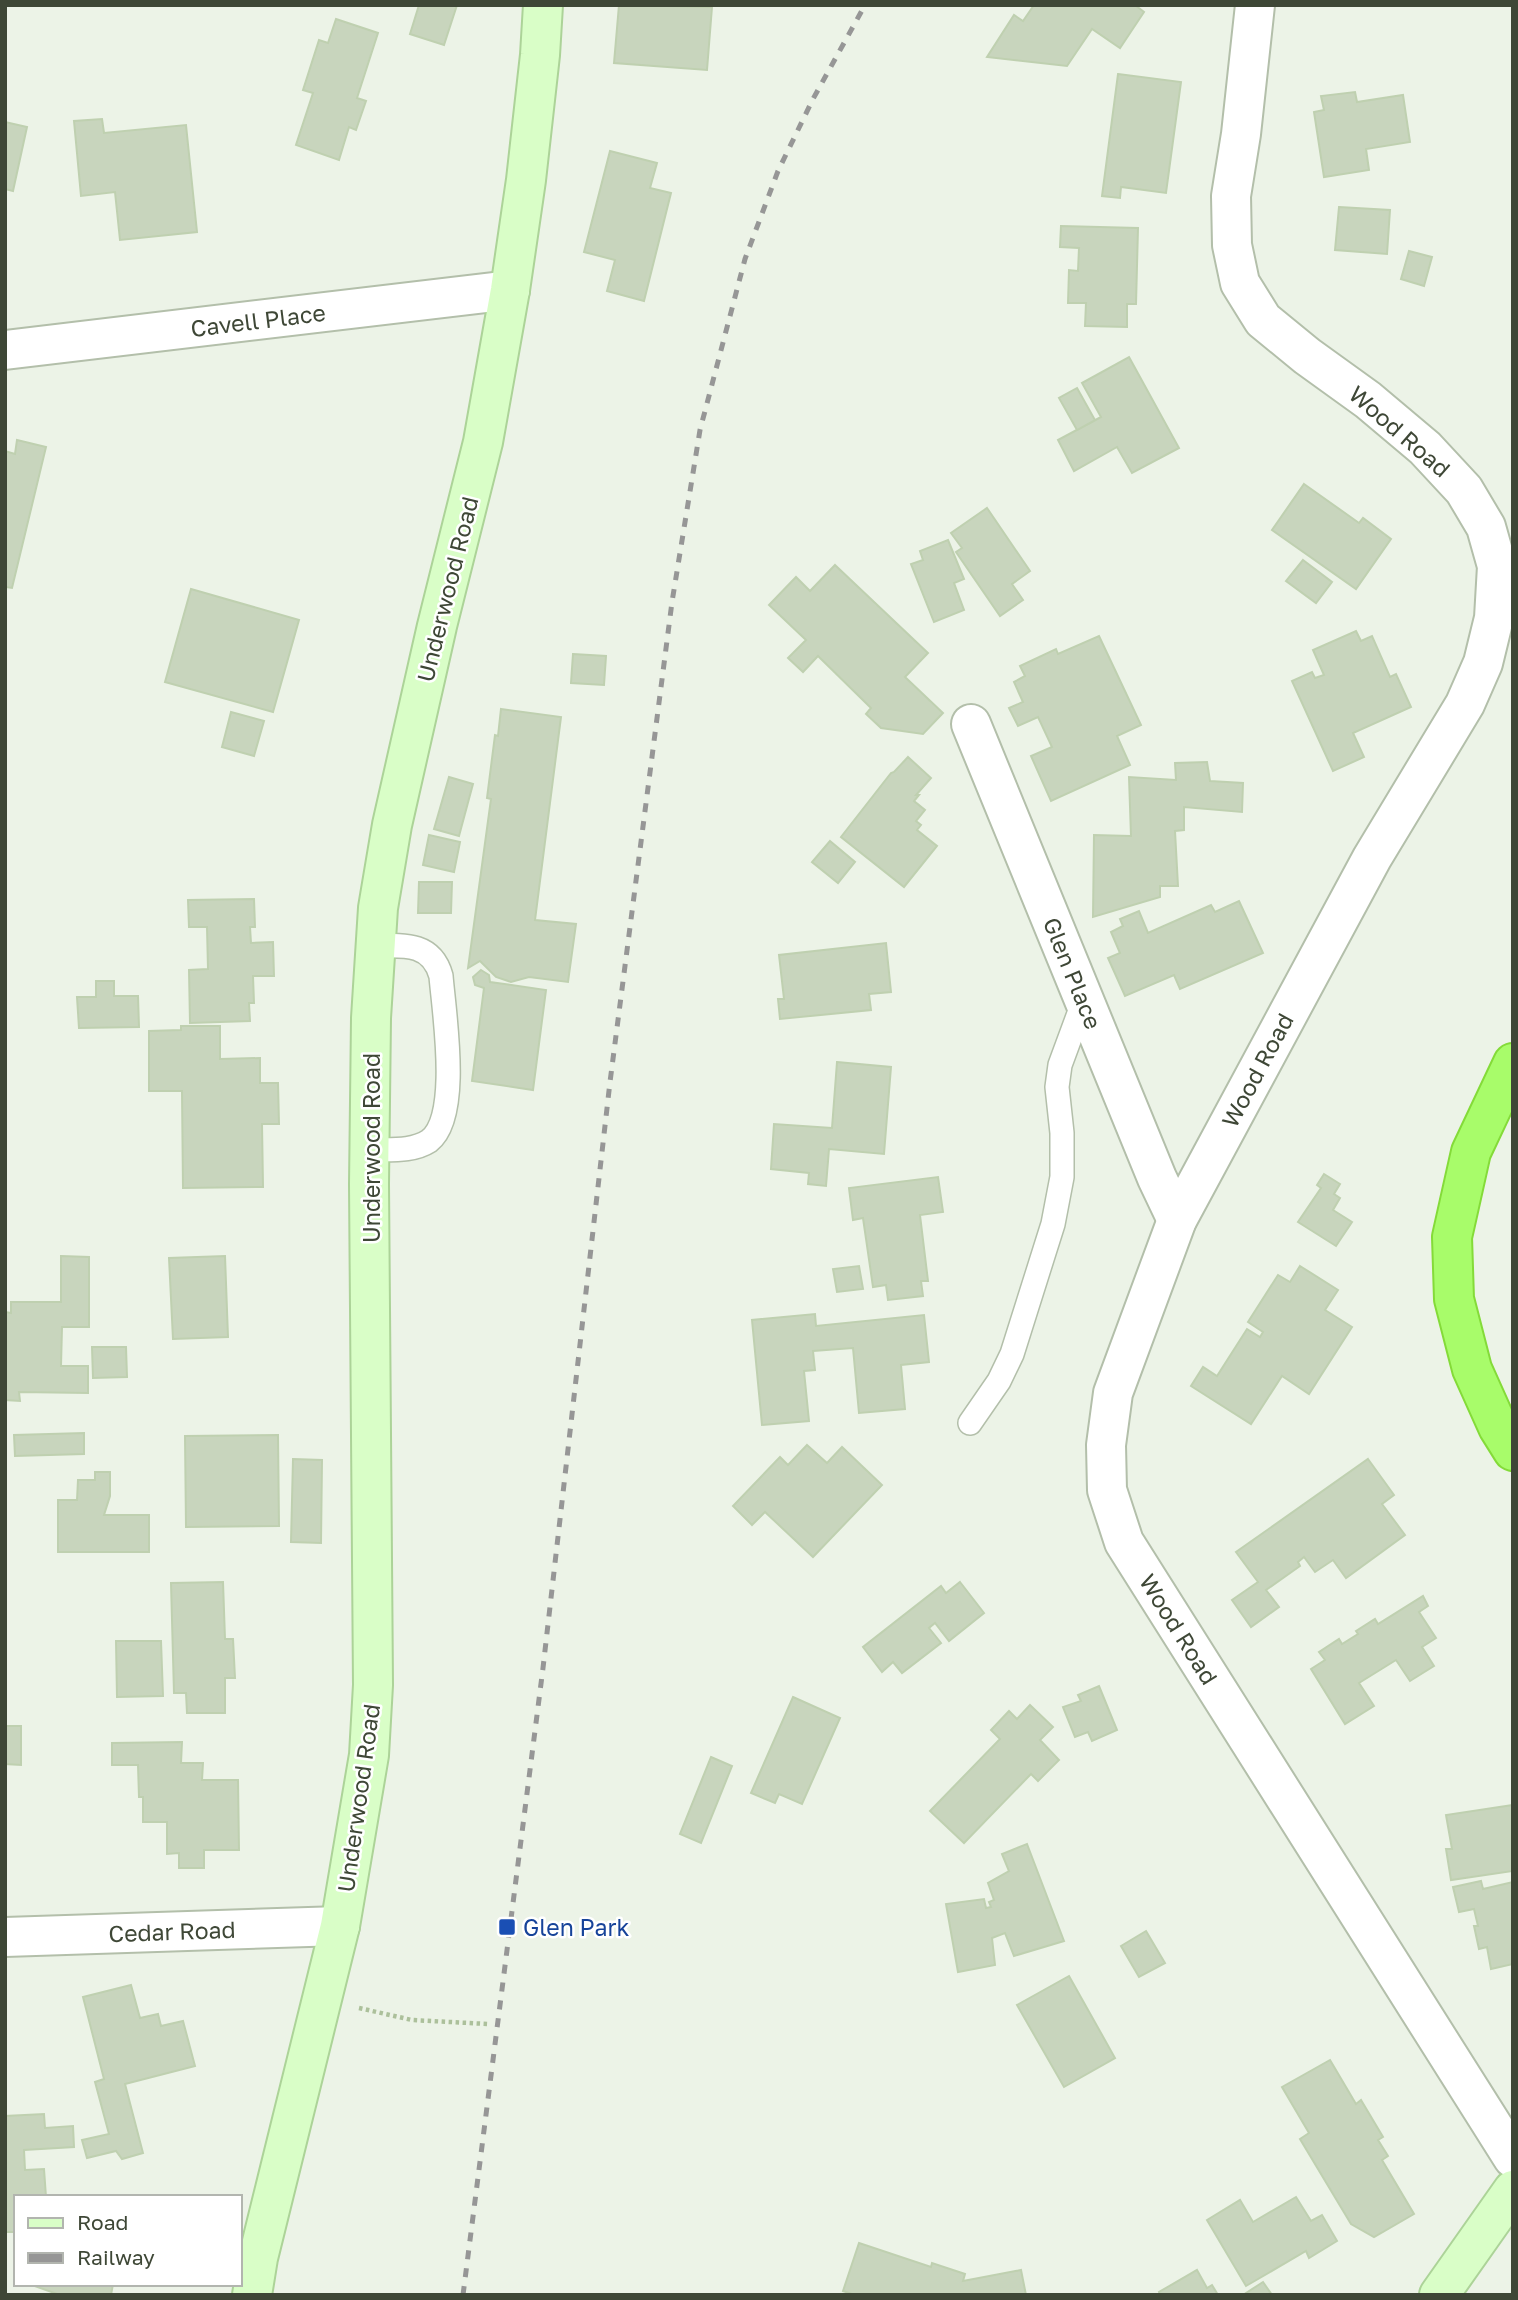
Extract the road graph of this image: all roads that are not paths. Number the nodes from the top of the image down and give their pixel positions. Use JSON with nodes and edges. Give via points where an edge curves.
{"nodes":[{"id":1,"x":543,"y":5,"type":"edge"},
{"id":2,"x":1255,"y":5,"type":"edge"},
{"id":3,"x":510,"y":290,"type":"junction"},
{"id":4,"x":5,"y":350,"type":"edge"},
{"id":5,"x":971,"y":724,"type":"dead end"},
{"id":6,"x":376,"y":946,"type":"junction"},
{"id":7,"x":1084,"y":1000,"type":"junction"},
{"id":8,"x":1513,"y":1063,"type":"edge"},
{"id":9,"x":370,"y":1150,"type":"junction"},
{"id":10,"x":1177,"y":1220,"type":"junction"},
{"id":11,"x":970,"y":1423,"type":"dead end"},
{"id":12,"x":1513,"y":1451,"type":"edge"},
{"id":13,"x":340,"y":1926,"type":"junction"},
{"id":14,"x":5,"y":1937,"type":"edge"},
{"id":15,"x":1513,"y":2158,"type":"edge"},
{"id":16,"x":1513,"y":2190,"type":"edge"},
{"id":17,"x":252,"y":2295,"type":"edge"},
{"id":18,"x":1439,"y":2295,"type":"edge"}],
"edges":[{"from":1,"to":3,"type":"main road","name":"Underwood Road"},
{"from":2,"to":10,"type":"street","name":"Wood Road","via":[[1231,195],[1240,283],[1263,320],[1378,408],[1464,490],[1486,527],[1497,566],[1494,618],[1483,663],[1465,704],[1360,880]]},
{"from":3,"to":4,"type":"street","name":"Cavell Place"},
{"from":3,"to":6,"type":"main road","name":"Underwood Road","via":[[483,442],[392,825]]},
{"from":5,"to":7,"type":"street","name":"Glen Place"},
{"from":6,"to":9,"type":"main road","name":"Underwood Road"},
{"from":6,"to":9,"type":"lane","via":[[424,950],[438,963],[449,1080],[442,1124],[430,1140],[413,1148]]},
{"from":7,"to":10,"type":"street","name":"Glen Place"},
{"from":7,"to":11,"type":"lane","via":[[1060,1065],[1062,1177],[1053,1224],[1012,1354]]},
{"from":8,"to":12,"type":"highway","via":[[1471,1152],[1452,1237],[1454,1299],[1472,1369]]},
{"from":9,"to":13,"type":"main road","name":"Underwood Road","via":[[373,1685],[369,1755]]},
{"from":10,"to":15,"type":"street","name":"Wood Road","via":[[1113,1393],[1106,1445],[1107,1490],[1124,1542]]},
{"from":13,"to":14,"type":"street","name":"Cedar Road"},
{"from":13,"to":17,"type":"main road","name":"Underwood Road"},
{"from":16,"to":18,"type":"main road"}]}
